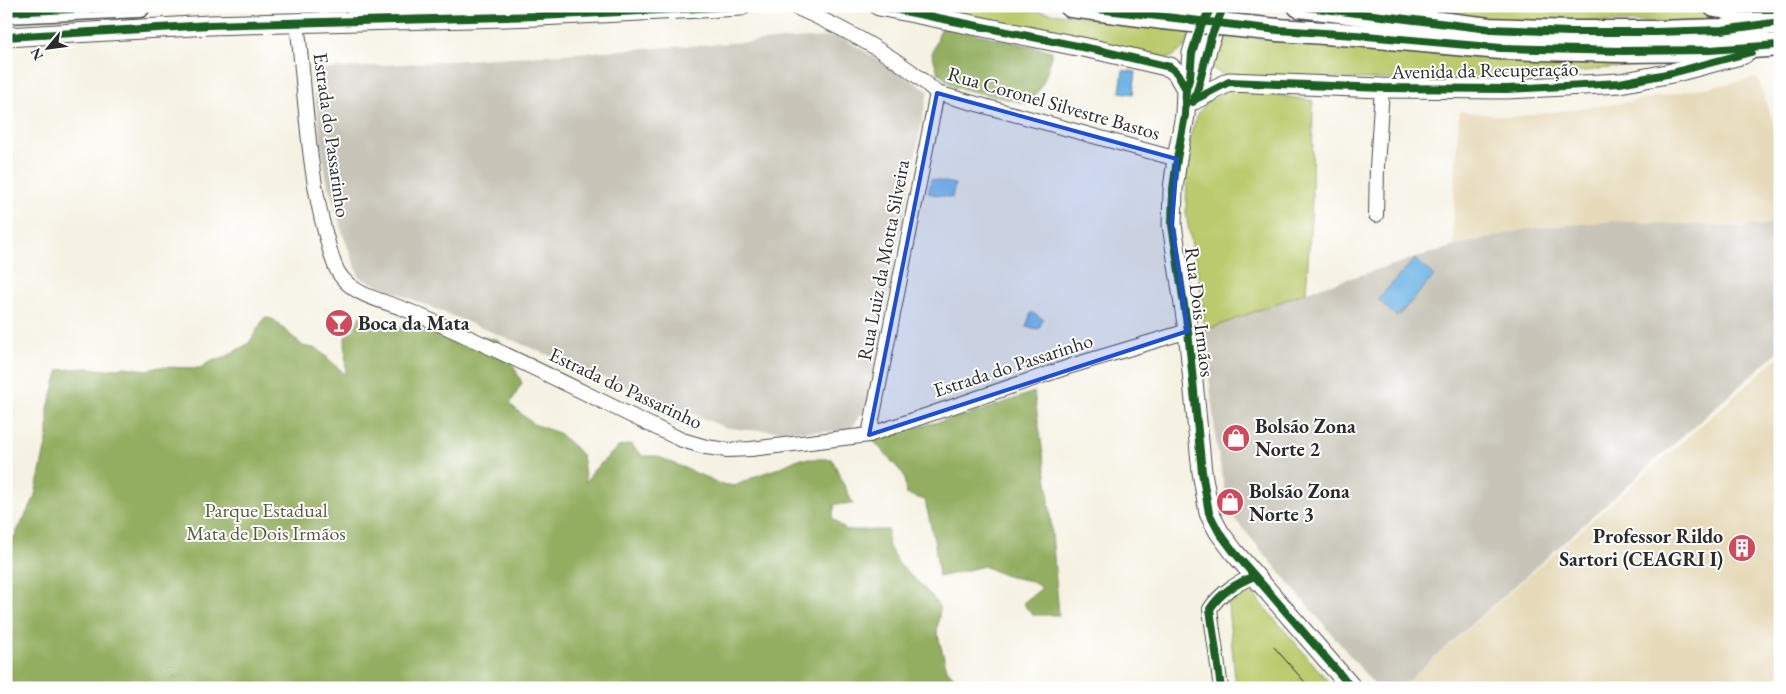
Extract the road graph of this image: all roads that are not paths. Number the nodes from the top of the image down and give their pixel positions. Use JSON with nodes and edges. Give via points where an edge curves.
{"nodes":[{"id":1,"x":139,"y":6,"type":"edge"},
{"id":2,"x":742,"y":6,"type":"edge"},
{"id":3,"x":793,"y":6,"type":"edge"},
{"id":4,"x":879,"y":6,"type":"edge"},
{"id":5,"x":1071,"y":6,"type":"edge"},
{"id":6,"x":1212,"y":6,"type":"edge"},
{"id":7,"x":1224,"y":6,"type":"edge"},
{"id":8,"x":1298,"y":6,"type":"edge"},
{"id":9,"x":1715,"y":6,"type":"edge"},
{"id":10,"x":1780,"y":9,"type":"edge"},
{"id":11,"x":6,"y":12,"type":"edge"},
{"id":12,"x":1780,"y":22,"type":"edge"},
{"id":13,"x":297,"y":23,"type":"junction"},
{"id":14,"x":6,"y":37,"type":"edge"},
{"id":15,"x":1778,"y":45,"type":"edge"},
{"id":16,"x":1198,"y":59,"type":"junction"},
{"id":17,"x":1167,"y":67,"type":"junction"},
{"id":18,"x":1229,"y":82,"type":"junction"},
{"id":19,"x":1382,"y":88,"type":"junction"},
{"id":20,"x":937,"y":93,"type":"junction"},
{"id":21,"x":1188,"y":101,"type":"junction"},
{"id":22,"x":1177,"y":159,"type":"junction"},
{"id":23,"x":1376,"y":215,"type":"dead end"},
{"id":24,"x":1188,"y":331,"type":"junction"},
{"id":25,"x":868,"y":435,"type":"junction"},
{"id":26,"x":1254,"y":576,"type":"junction"},
{"id":27,"x":1221,"y":688,"type":"edge"},
{"id":28,"x":1352,"y":688,"type":"edge"}],
"edges":[{"from":1,"to":11,"type":"highway"},
{"from":2,"to":13,"type":"main road"},
{"from":3,"to":20,"type":"street","name":"Rua Coronel Silvestre Bastos","via":[[892,59],[919,76]]},
{"from":4,"to":17,"type":"main road"},
{"from":5,"to":15,"type":"highway","name":"Avenida da Recuperação","bridge":true,"via":[[1278,30],[1501,48],[1710,50]]},
{"from":6,"to":16,"type":"main road","name":"Rua Dois Irmãos","via":[[1199,30]]},
{"from":7,"to":16,"type":"main road","name":"Rua Dois Irmãos"},
{"from":8,"to":12,"type":"highway","name":"Avenida da Recuperação","via":[[1489,29],[1561,32],[1722,30]]},
{"from":9,"to":10,"type":"highway"},
{"from":13,"to":14,"type":"main road"},
{"from":13,"to":25,"type":"street","name":"Estrada do Passarinho","via":[[317,195],[333,261],[347,284],[497,350],[682,440],[706,447],[751,449]]},
{"from":15,"to":19,"type":"main road","name":"Avenida da Recuperação","via":[[1620,83],[1507,90]]},
{"from":16,"to":17,"type":"main road"},
{"from":16,"to":18,"type":"main road","name":"Avenida da Recuperação","via":[[1213,78]]},
{"from":16,"to":21,"type":"main road","name":"Rua Dois Irmãos"},
{"from":17,"to":21,"type":"main road","via":[[1177,73]]},
{"from":18,"to":19,"type":"main road","name":"Avenida da Recuperação"},
{"from":18,"to":21,"type":"main road","name":"Avenida da Recuperação"},
{"from":19,"to":23,"type":"street","name":"Avenida da Recuperação"},
{"from":20,"to":22,"type":"street","name":"Rua Coronel Silvestre Bastos"},
{"from":20,"to":25,"type":"street","name":"Rua Luiz da Motta Silveira"},
{"from":21,"to":22,"type":"main road","name":"Rua Dois Irmãos"},
{"from":22,"to":24,"type":"main road","name":"Rua Dois Irmãos","via":[[1172,225]]},
{"from":24,"to":25,"type":"street","name":"Estrada do Passarinho","via":[[1071,366]]},
{"from":24,"to":26,"type":"main road","name":"Rua Dois Irmãos","via":[[1209,513]]},
{"from":26,"to":27,"type":"street","via":[[1232,586],[1210,609]]},
{"from":26,"to":28,"type":"main road"}]}
